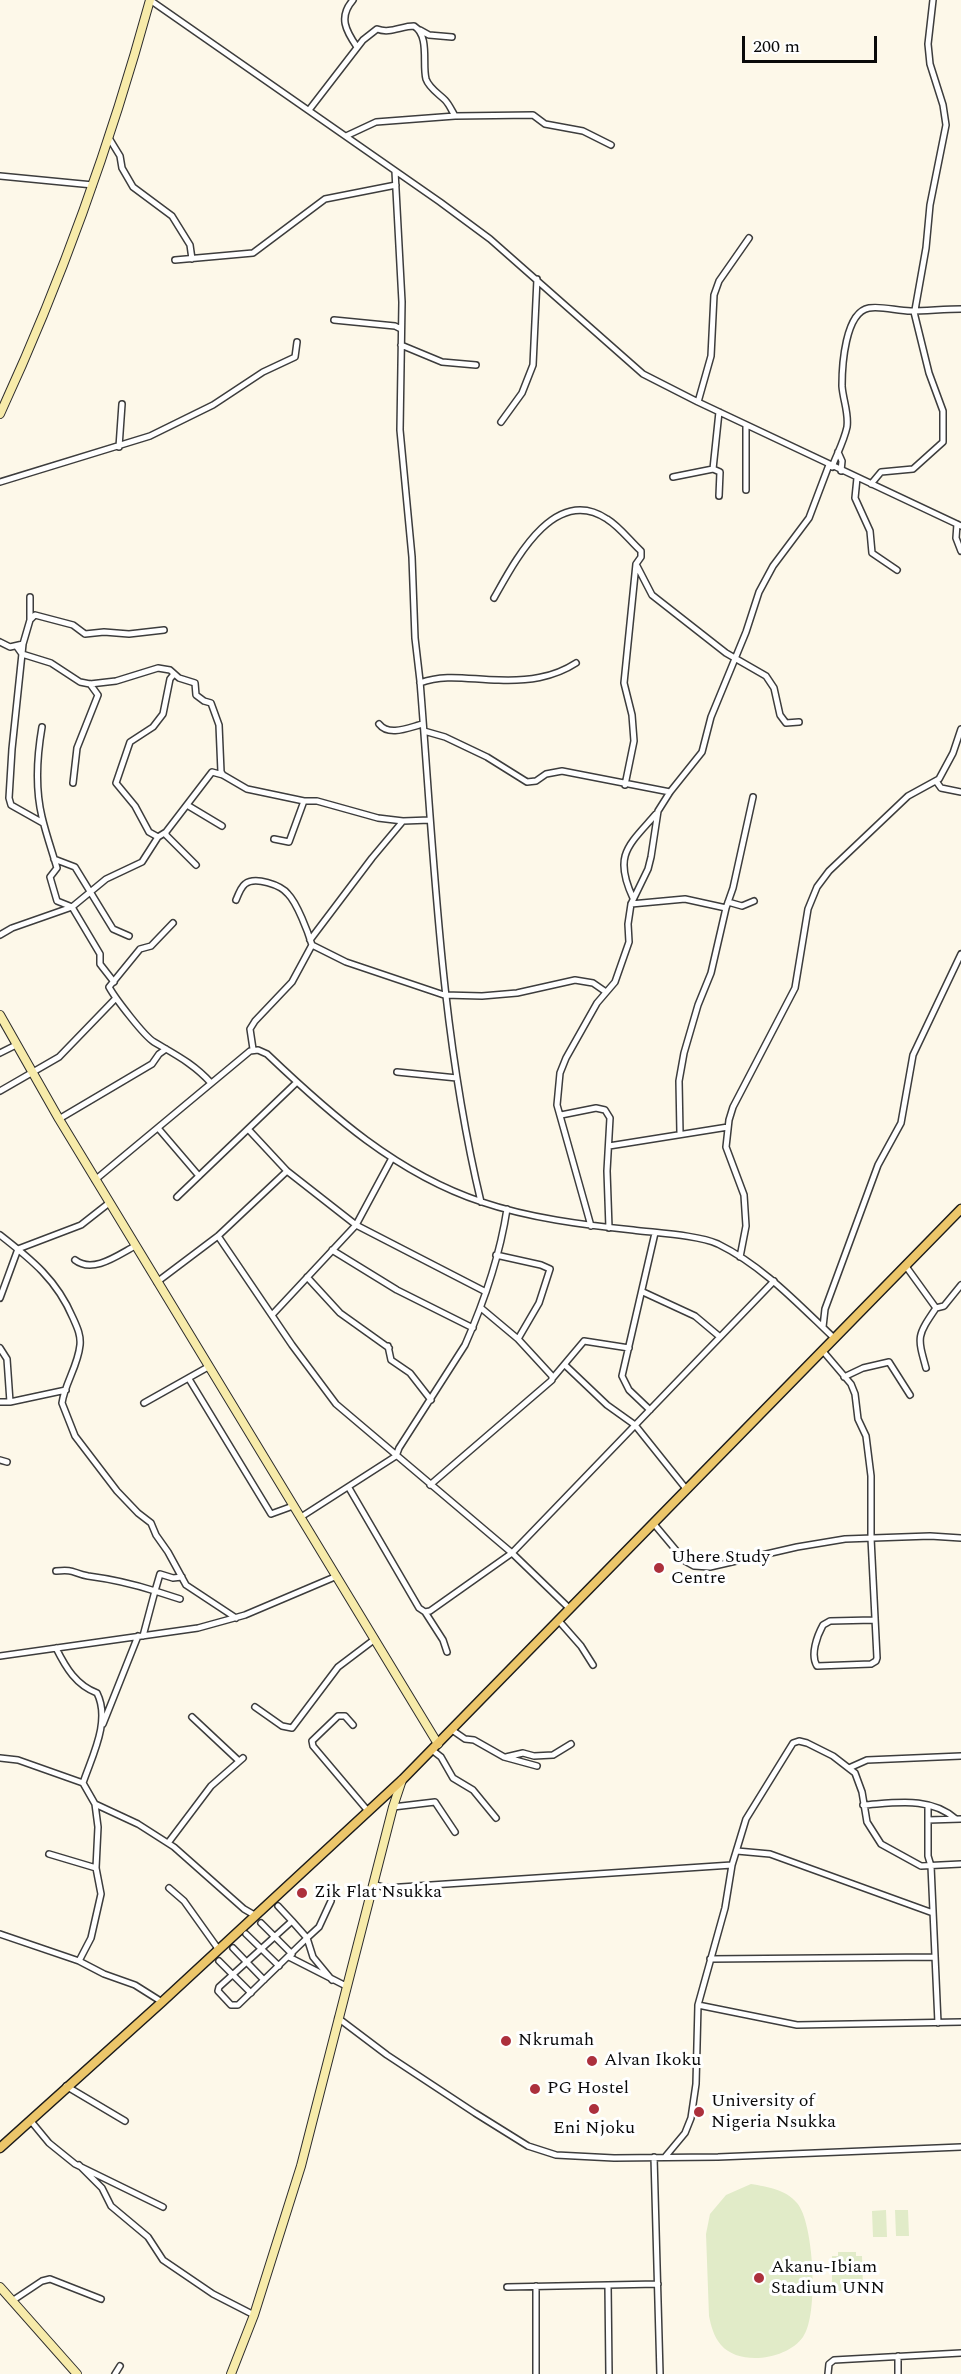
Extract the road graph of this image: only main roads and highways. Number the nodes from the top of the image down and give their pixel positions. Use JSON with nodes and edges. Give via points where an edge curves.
{"nodes":[{"id":1,"x":961,"y":1209,"type":"edge"},
{"id":2,"x":0,"y":2148,"type":"edge"}],
"edges":[{"from":1,"to":2,"type":"main road","via":[[402,1780],[258,1919]]}]}
